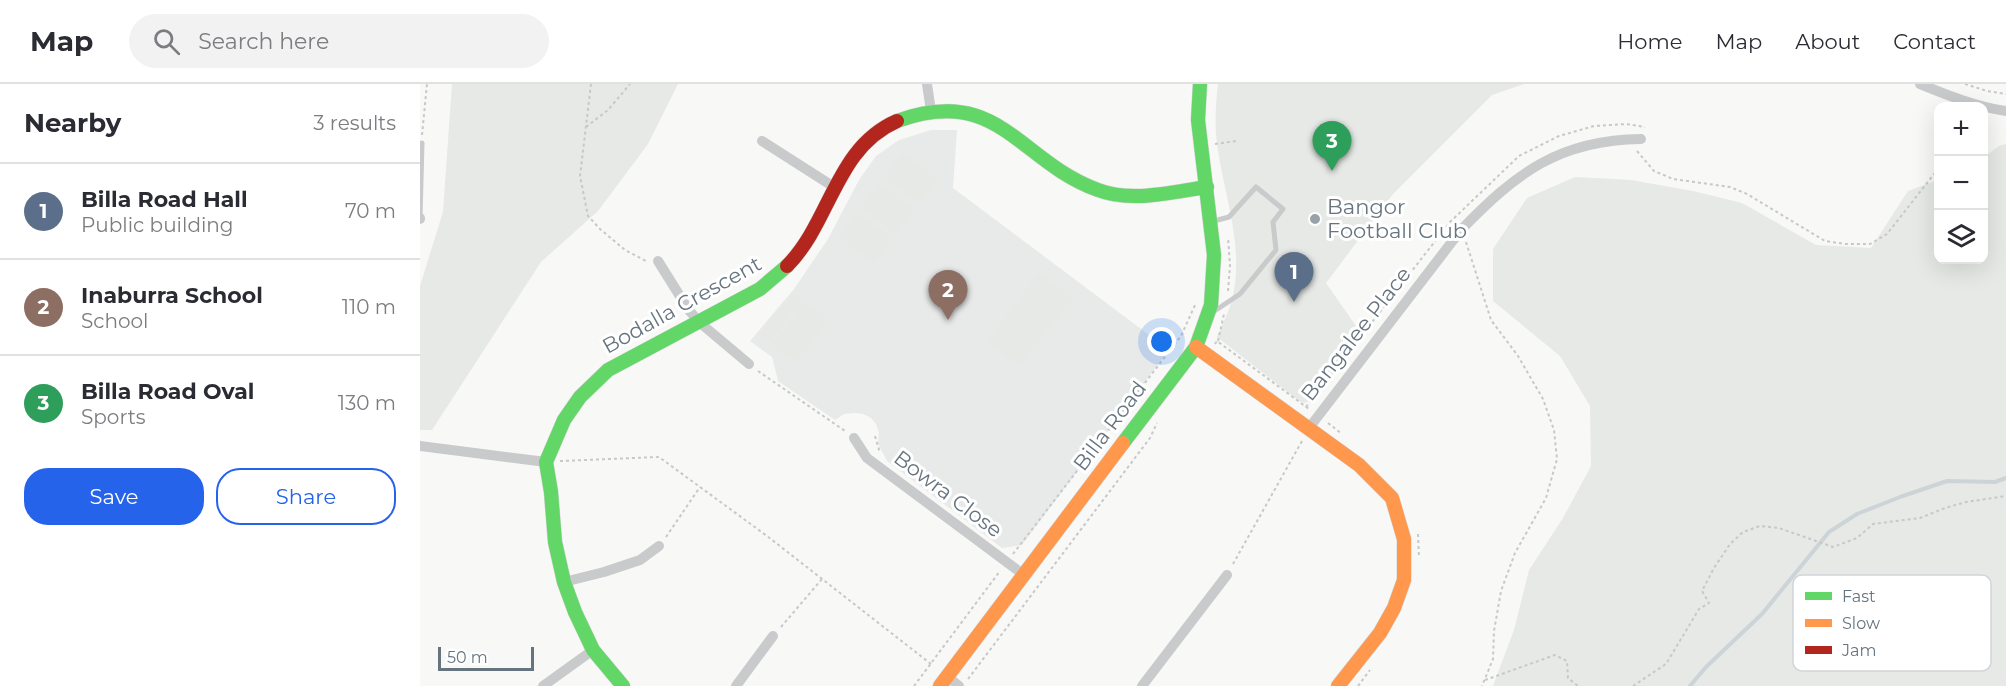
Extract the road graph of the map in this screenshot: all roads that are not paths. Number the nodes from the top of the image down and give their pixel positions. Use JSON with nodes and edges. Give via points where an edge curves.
{"nodes":[{"id":1,"x":927,"y":84,"type":"edge"},
{"id":2,"x":1200,"y":84,"type":"edge"},
{"id":3,"x":1920,"y":84,"type":"edge"},
{"id":4,"x":931,"y":111,"type":"junction"},
{"id":5,"x":2006,"y":111,"type":"edge"},
{"id":6,"x":1641,"y":139,"type":"dead end"},
{"id":7,"x":762,"y":141,"type":"dead end"},
{"id":8,"x":422,"y":144,"type":"edge"},
{"id":9,"x":1207,"y":186,"type":"junction"},
{"id":10,"x":834,"y":187,"type":"junction"},
{"id":11,"x":420,"y":219,"type":"edge"},
{"id":12,"x":1213,"y":221,"type":"junction"},
{"id":13,"x":660,"y":263,"type":"road end"},
{"id":14,"x":1208,"y":315,"type":"junction"},
{"id":15,"x":699,"y":322,"type":"junction"},
{"id":16,"x":1196,"y":347,"type":"junction"},
{"id":17,"x":749,"y":364,"type":"road end"},
{"id":18,"x":1309,"y":428,"type":"junction"},
{"id":19,"x":854,"y":438,"type":"road end"},
{"id":20,"x":420,"y":446,"type":"edge"},
{"id":21,"x":546,"y":462,"type":"junction"},
{"id":22,"x":659,"y":546,"type":"road end"},
{"id":23,"x":1024,"y":574,"type":"junction"},
{"id":24,"x":1227,"y":575,"type":"road end"},
{"id":25,"x":564,"y":582,"type":"junction"},
{"id":26,"x":773,"y":636,"type":"road end"},
{"id":27,"x":593,"y":650,"type":"junction"},
{"id":28,"x":943,"y":681,"type":"edge"},
{"id":29,"x":543,"y":686,"type":"edge"},
{"id":30,"x":623,"y":686,"type":"edge"},
{"id":31,"x":736,"y":686,"type":"edge"},
{"id":32,"x":961,"y":686,"type":"edge"},
{"id":33,"x":1142,"y":686,"type":"edge"},
{"id":34,"x":1338,"y":686,"type":"edge"}],
"edges":[{"from":1,"to":4,"type":"street"},
{"from":2,"to":9,"type":"street","name":"Billa Road","via":[[1198,123]]},
{"from":3,"to":5,"type":"street"},
{"from":4,"to":9,"type":"street","name":"Bodalla Crescent","via":[[989,118],[1081,183],[1101,191],[1118,195],[1161,194]]},
{"from":4,"to":10,"type":"street","name":"Bodalla Crescent","via":[[904,118],[874,134],[857,151]]},
{"from":6,"to":18,"type":"street","name":"Bangalee Place","via":[[1600,141],[1566,150],[1528,170],[1489,200],[1461,230]]},
{"from":7,"to":10,"type":"street"},
{"from":8,"to":11,"type":"lane"},
{"from":9,"to":12,"type":"street","name":"Billa Road"},
{"from":10,"to":15,"type":"street","name":"Bodalla Crescent","via":[[803,247],[782,272],[760,289]]},
{"from":12,"to":14,"type":"street","name":"Billa Road","via":[[1215,264]]},
{"from":12,"to":14,"type":"lane","via":[[1228,217],[1256,187],[1283,209],[1273,222],[1276,250],[1240,294]]},
{"from":13,"to":15,"type":"street"},
{"from":14,"to":16,"type":"street","name":"Billa Road"},
{"from":15,"to":17,"type":"street"},
{"from":15,"to":21,"type":"street","name":"Bodalla Crescent","via":[[609,370],[593,383],[564,420]]},
{"from":16,"to":18,"type":"street"},
{"from":16,"to":23,"type":"street","name":"Billa Road"},
{"from":18,"to":34,"type":"street","via":[[1359,465],[1392,498],[1404,539],[1404,580],[1394,608],[1380,633]]},
{"from":19,"to":23,"type":"street","name":"Bowra Close","via":[[867,458]]},
{"from":20,"to":21,"type":"street"},
{"from":21,"to":25,"type":"street"},
{"from":22,"to":25,"type":"street","via":[[640,560]]},
{"from":23,"to":28,"type":"street","name":"Billa Road"},
{"from":24,"to":33,"type":"street"},
{"from":25,"to":27,"type":"street"},
{"from":26,"to":31,"type":"street"},
{"from":27,"to":29,"type":"street"},
{"from":27,"to":30,"type":"street"},
{"from":28,"to":32,"type":"street"}]}
